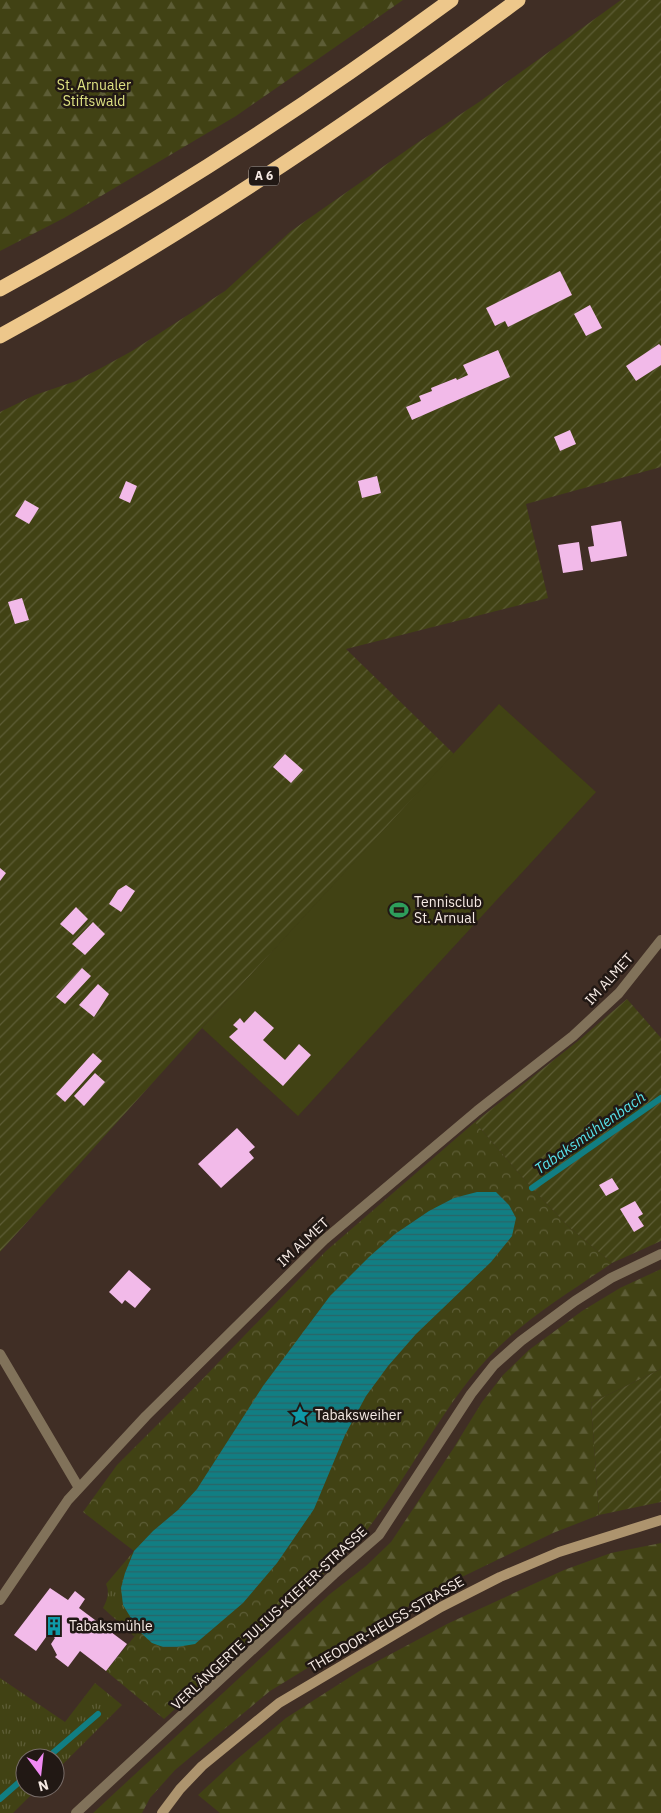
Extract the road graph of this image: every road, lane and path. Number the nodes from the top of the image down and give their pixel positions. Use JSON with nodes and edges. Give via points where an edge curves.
{"nodes":[{"id":1,"x":451,"y":0,"type":"edge"},
{"id":2,"x":518,"y":0,"type":"edge"},
{"id":3,"x":0,"y":289,"type":"edge"},
{"id":4,"x":0,"y":336,"type":"edge"},
{"id":5,"x":661,"y":940,"type":"edge"},
{"id":6,"x":661,"y":1254,"type":"edge"},
{"id":7,"x":0,"y":1354,"type":"edge"},
{"id":8,"x":78,"y":1488,"type":"junction"},
{"id":9,"x":661,"y":1520,"type":"edge"},
{"id":10,"x":0,"y":1600,"type":"edge"},
{"id":11,"x":76,"y":1813,"type":"edge"},
{"id":12,"x":162,"y":1813,"type":"edge"}],
"edges":[{"from":1,"to":3,"type":"highway","via":[[312,97],[143,207]]},
{"from":2,"to":4,"type":"highway","number":"A 6","via":[[329,134],[157,245]]},
{"from":5,"to":8,"type":"street","name":"IM ALMET","via":[[618,993],[573,1036],[324,1240]]},
{"from":6,"to":11,"type":"street","name":"VERLÄNGERTE JULIUS-KIEFER-STRASSE","via":[[610,1278],[575,1301],[521,1341],[494,1366],[471,1394],[379,1535]]},
{"from":7,"to":8,"type":"street"},
{"from":8,"to":10,"type":"street","name":"IM ALMET"},
{"from":9,"to":12,"type":"street","name":"THEODOR-HEUSS-STRASSE","via":[[559,1552],[441,1606],[279,1703],[202,1766]]}]}
